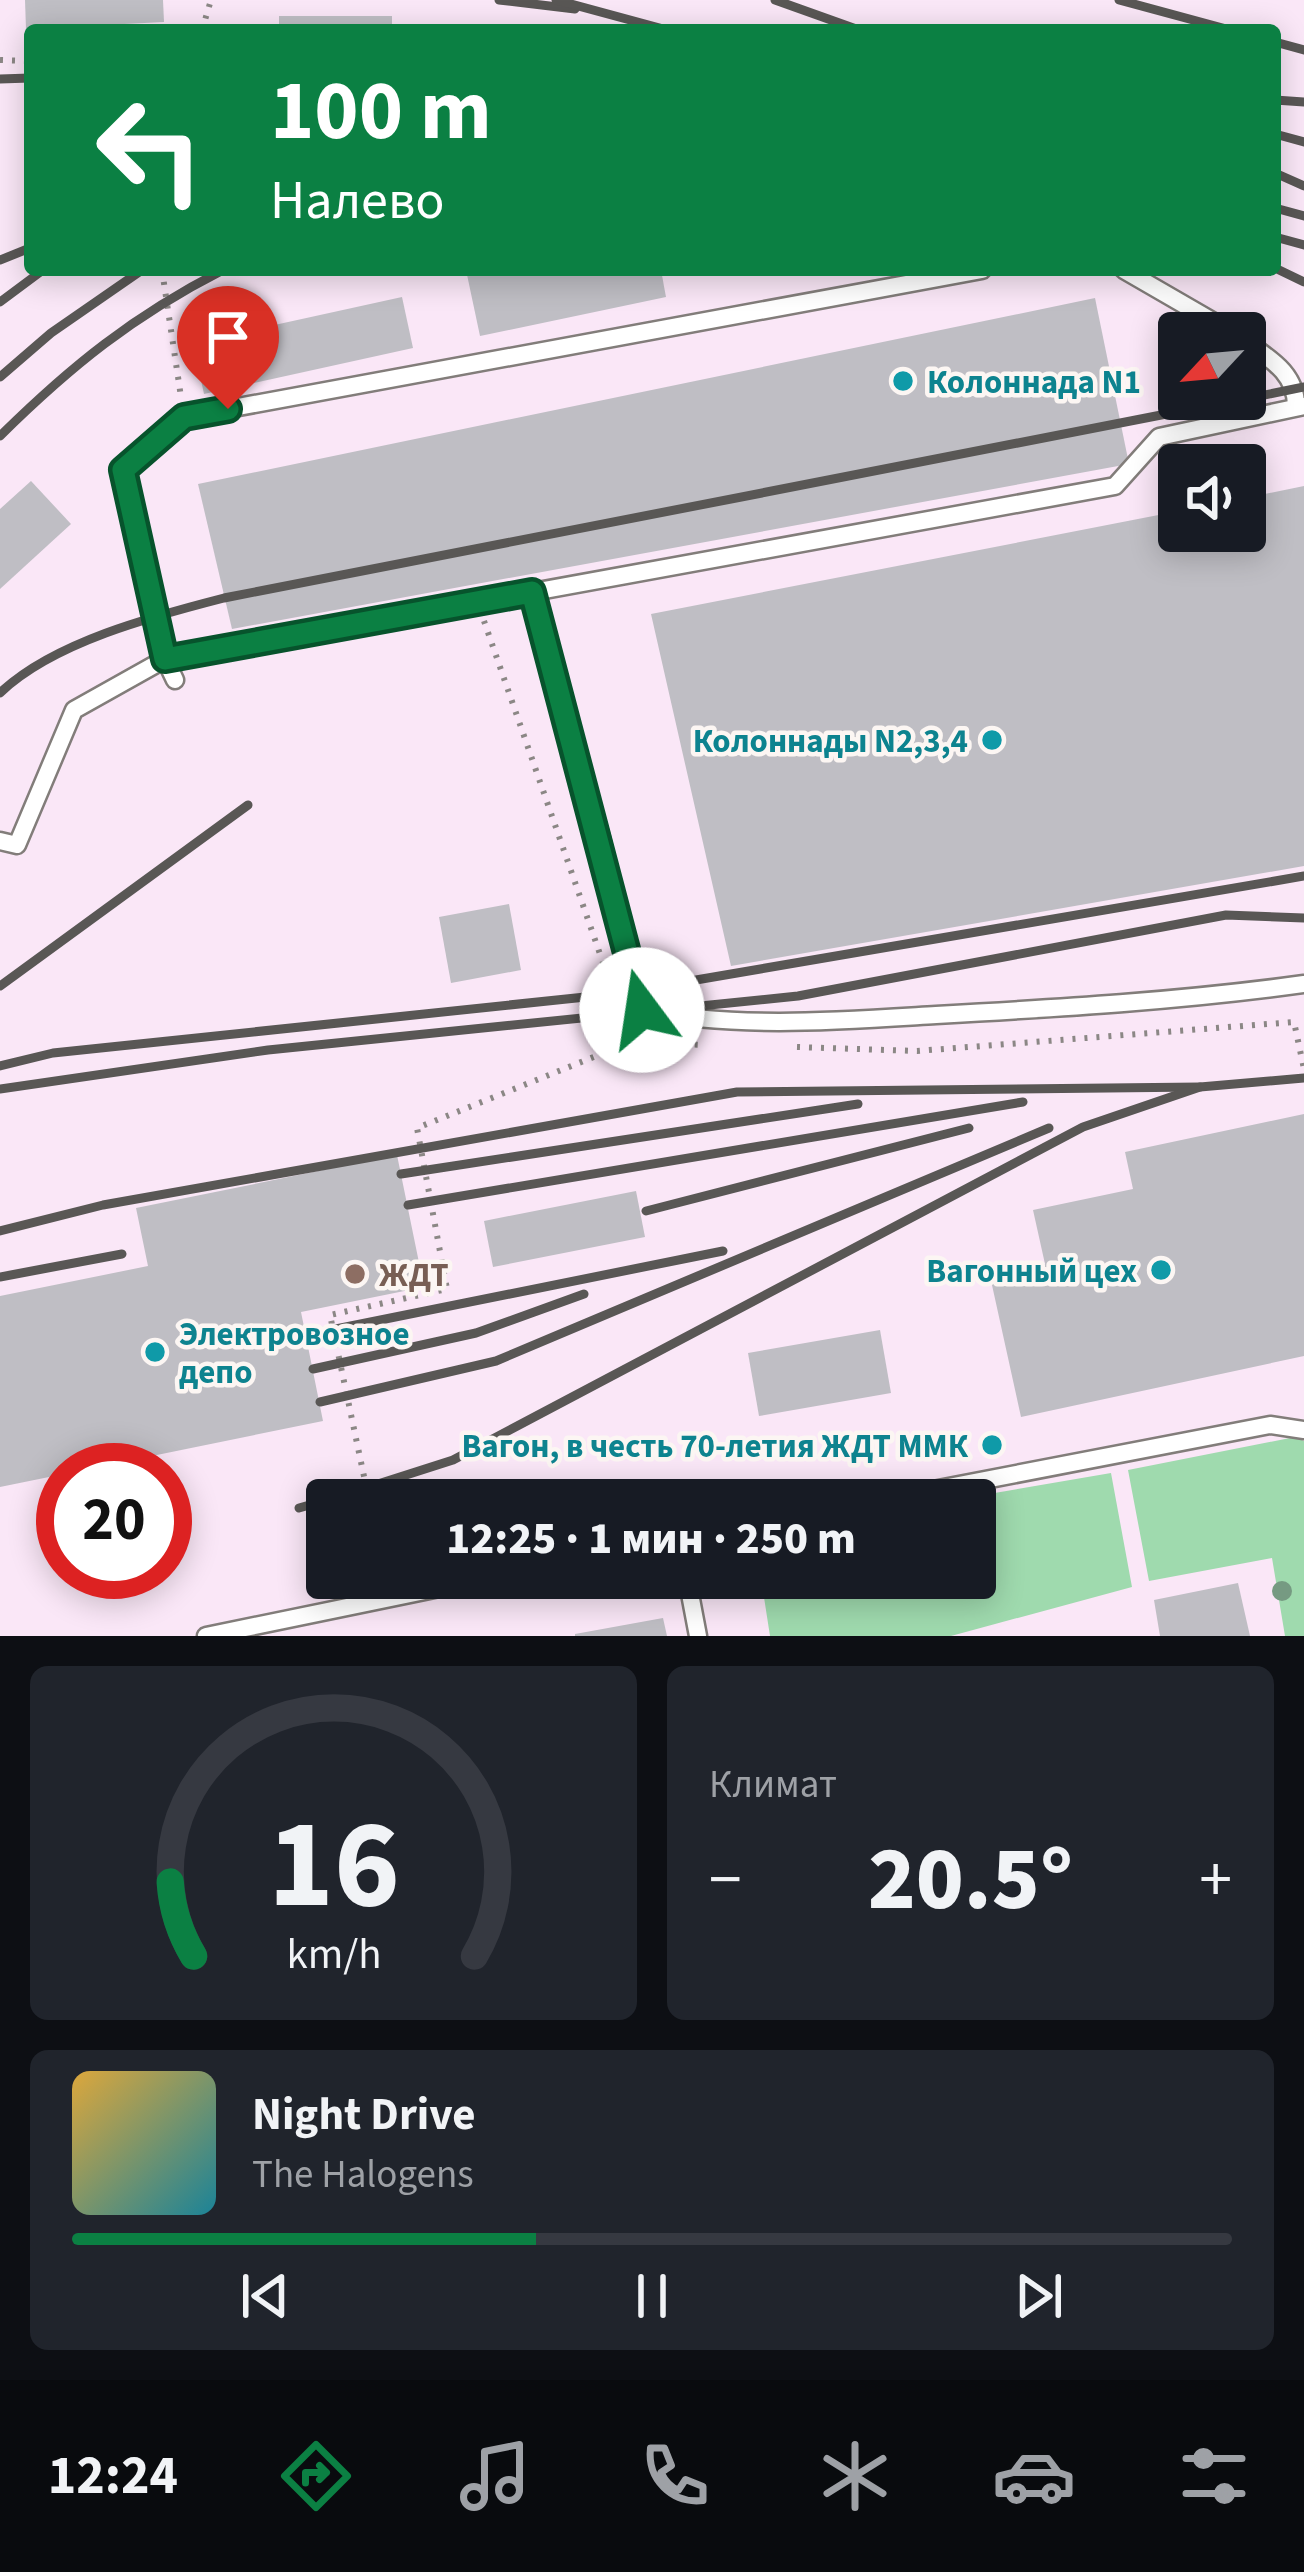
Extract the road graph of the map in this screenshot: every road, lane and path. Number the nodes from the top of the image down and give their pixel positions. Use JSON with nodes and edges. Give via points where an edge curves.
{"nodes":[{"id":1,"x":162,"y":276,"type":"edge"},
{"id":2,"x":949,"y":276,"type":"edge"},
{"id":3,"x":1134,"y":276,"type":"edge"},
{"id":4,"x":1197,"y":312,"type":"edge"},
{"id":5,"x":1266,"y":356,"type":"edge"},
{"id":6,"x":1300,"y":406,"type":"edge"},
{"id":7,"x":184,"y":417,"type":"junction"},
{"id":8,"x":532,"y":592,"type":"junction"},
{"id":9,"x":482,"y":613,"type":"dead end"},
{"id":10,"x":165,"y":659,"type":"junction"},
{"id":11,"x":176,"y":680,"type":"dead end"},
{"id":12,"x":8,"y":843,"type":"edge"},
{"id":13,"x":0,"y":858,"type":"edge"},
{"id":14,"x":1304,"y":984,"type":"edge"},
{"id":15,"x":614,"y":994,"type":"dead end"},
{"id":16,"x":620,"y":1012,"type":"dead end"},
{"id":17,"x":631,"y":1042,"type":"junction"},
{"id":18,"x":717,"y":1045,"type":"dead end"},
{"id":19,"x":782,"y":1047,"type":"dead end"},
{"id":20,"x":1304,"y":1069,"type":"edge"},
{"id":21,"x":1304,"y":1430,"type":"edge"},
{"id":22,"x":365,"y":1479,"type":"edge"},
{"id":23,"x":989,"y":1479,"type":"edge"},
{"id":24,"x":386,"y":1599,"type":"edge"},
{"id":25,"x":691,"y":1599,"type":"edge"},
{"id":26,"x":206,"y":1636,"type":"edge"},
{"id":27,"x":698,"y":1636,"type":"edge"}],
"edges":[{"from":1,"to":7,"type":"path"},
{"from":2,"to":7,"type":"lane"},
{"from":3,"to":4,"type":"lane"},
{"from":5,"to":6,"type":"lane","via":[[1281,367]]},
{"from":6,"to":8,"type":"lane","via":[[1159,437],[1115,486]]},
{"from":7,"to":10,"type":"lane","via":[[123,470]]},
{"from":8,"to":10,"type":"lane"},
{"from":8,"to":14,"type":"lane","via":[[642,1010],[707,1023],[872,1019],[1169,1002]]},
{"from":9,"to":15,"type":"path"},
{"from":10,"to":11,"type":"lane"},
{"from":10,"to":12,"type":"lane","via":[[74,710]]},
{"from":12,"to":13,"type":"lane"},
{"from":16,"to":17,"type":"path"},
{"from":17,"to":18,"type":"path"},
{"from":17,"to":22,"type":"path","via":[[417,1128],[447,1289],[330,1315]]},
{"from":19,"to":20,"type":"path","via":[[916,1051],[1294,1022]]},
{"from":21,"to":23,"type":"lane","via":[[1270,1425]]},
{"from":24,"to":26,"type":"lane"},
{"from":25,"to":27,"type":"lane"}]}
